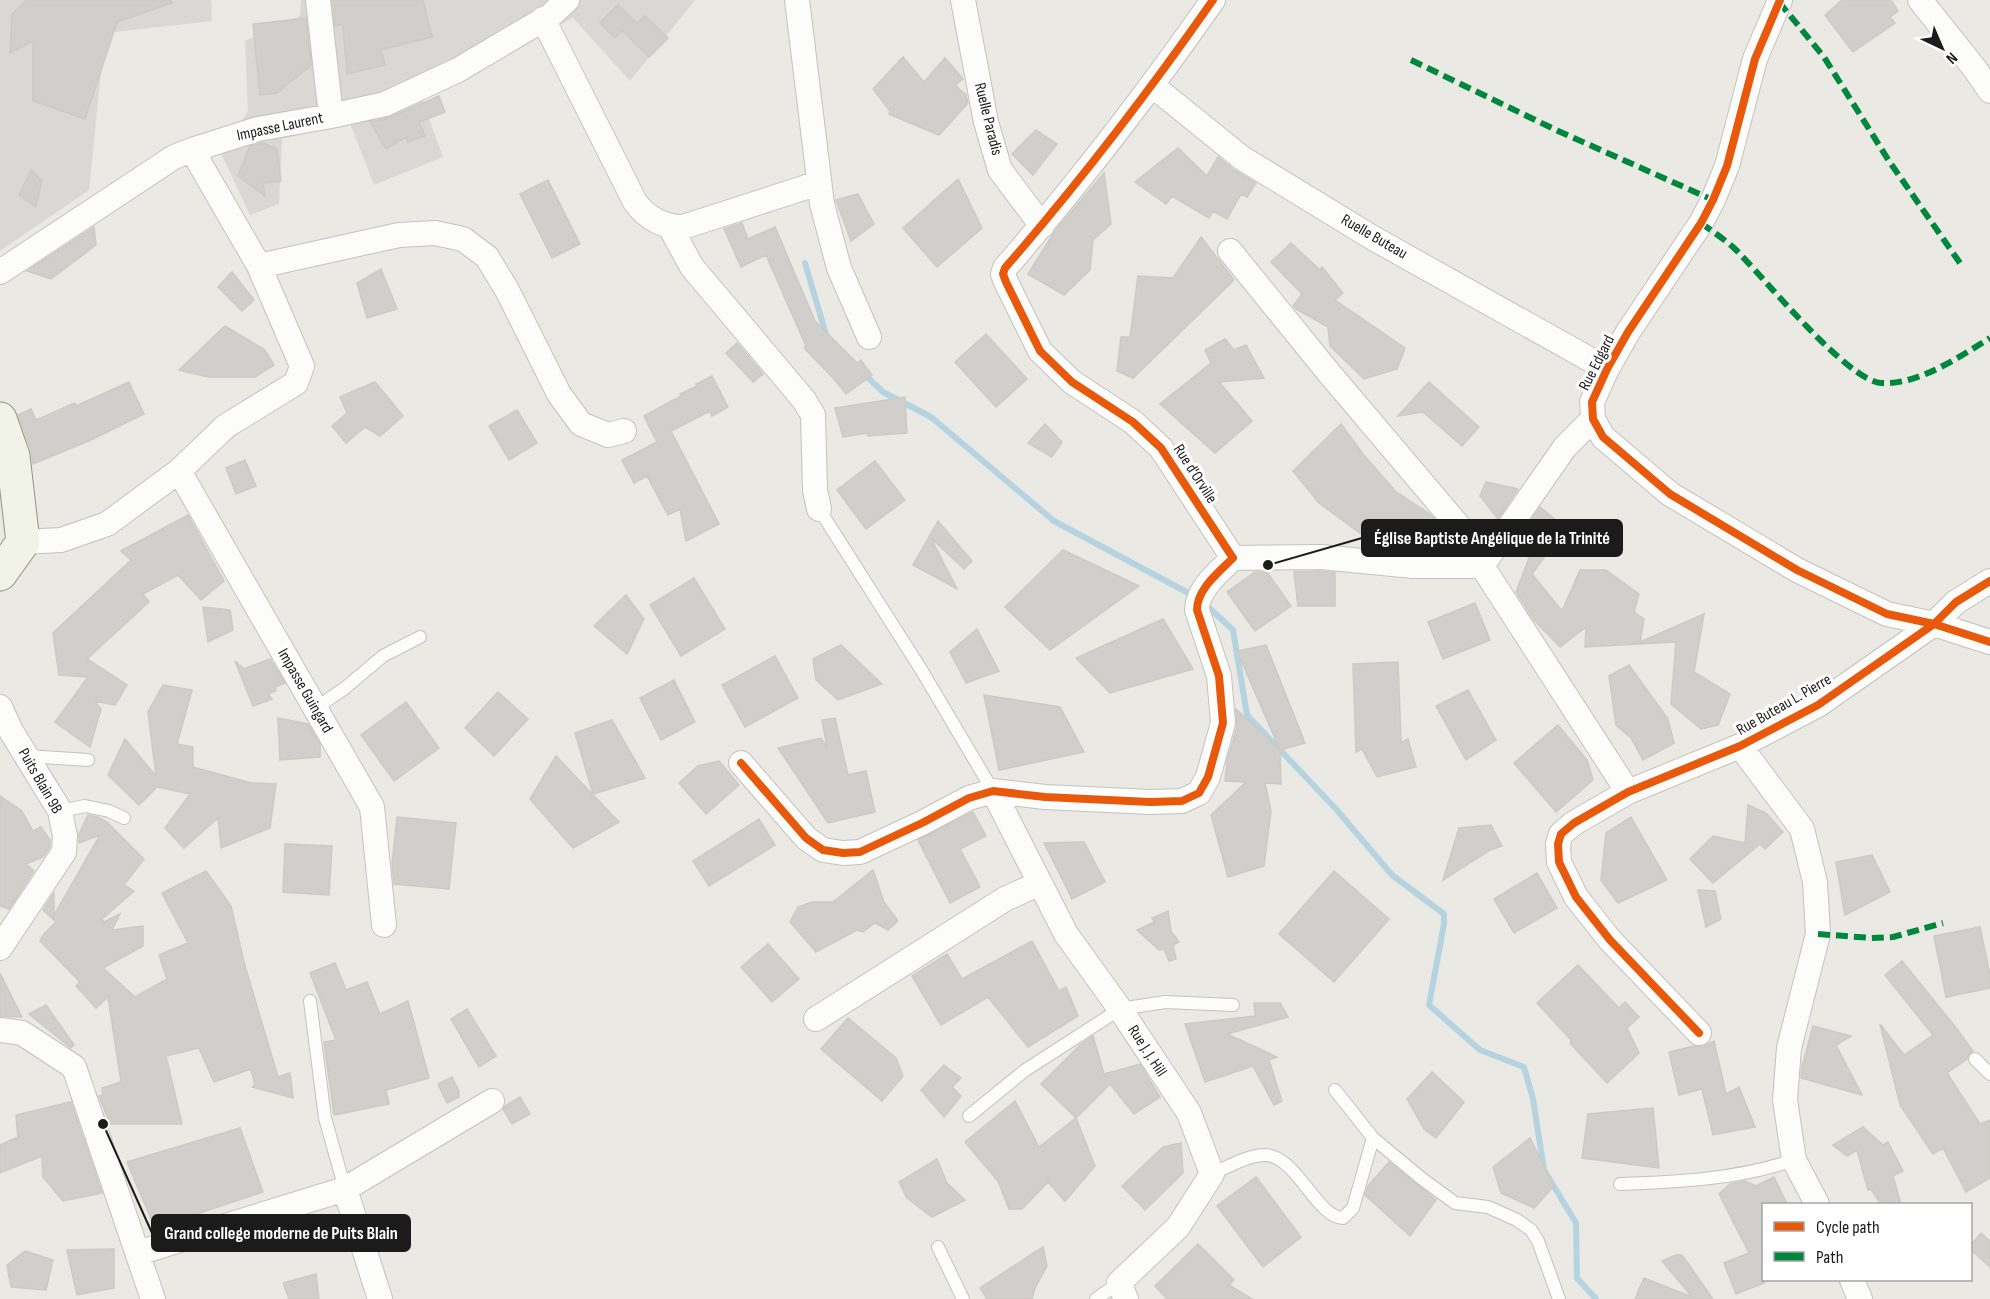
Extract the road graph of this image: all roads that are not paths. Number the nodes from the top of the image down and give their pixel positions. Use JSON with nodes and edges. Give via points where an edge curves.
{"nodes":[{"id":1,"x":318,"y":0,"type":"edge"},
{"id":2,"x":567,"y":0,"type":"edge"},
{"id":3,"x":797,"y":0,"type":"edge"},
{"id":4,"x":963,"y":0,"type":"edge"},
{"id":5,"x":1213,"y":0,"type":"edge"},
{"id":6,"x":1780,"y":0,"type":"edge"},
{"id":7,"x":1920,"y":0,"type":"edge"},
{"id":8,"x":543,"y":19,"type":"junction"},
{"id":9,"x":1153,"y":86,"type":"junction"},
{"id":10,"x":1990,"y":91,"type":"edge"},
{"id":11,"x":331,"y":116,"type":"junction"},
{"id":12,"x":192,"y":150,"type":"junction"},
{"id":13,"x":819,"y":183,"type":"junction"},
{"id":14,"x":1042,"y":226,"type":"junction"},
{"id":15,"x":670,"y":227,"type":"junction"},
{"id":16,"x":1230,"y":251,"type":"dead end"},
{"id":17,"x":259,"y":266,"type":"junction"},
{"id":18,"x":0,"y":272,"type":"edge"},
{"id":19,"x":869,"y":337,"type":"dead end"},
{"id":20,"x":1607,"y":369,"type":"junction"},
{"id":21,"x":0,"y":419,"type":"edge"},
{"id":22,"x":1593,"y":419,"type":"junction"},
{"id":23,"x":624,"y":431,"type":"dead end"},
{"id":24,"x":179,"y":471,"type":"junction"},
{"id":25,"x":819,"y":509,"type":"joint"},
{"id":26,"x":23,"y":542,"type":"junction"},
{"id":27,"x":1233,"y":558,"type":"junction"},
{"id":28,"x":1482,"y":566,"type":"junction"},
{"id":29,"x":0,"y":574,"type":"edge"},
{"id":30,"x":1990,"y":581,"type":"edge"},
{"id":31,"x":1934,"y":624,"type":"junction"},
{"id":32,"x":420,"y":637,"type":"dead end"},
{"id":33,"x":1990,"y":642,"type":"edge"},
{"id":34,"x":0,"y":707,"type":"edge"},
{"id":35,"x":316,"y":708,"type":"junction"},
{"id":36,"x":1740,"y":746,"type":"junction"},
{"id":37,"x":27,"y":756,"type":"junction"},
{"id":38,"x":88,"y":760,"type":"dead end"},
{"id":39,"x":741,"y":763,"type":"dead end"},
{"id":40,"x":993,"y":791,"type":"junction"},
{"id":41,"x":1628,"y":792,"type":"junction"},
{"id":42,"x":60,"y":811,"type":"junction"},
{"id":43,"x":124,"y":818,"type":"dead end"},
{"id":44,"x":1040,"y":883,"type":"junction"},
{"id":45,"x":384,"y":925,"type":"dead end"},
{"id":46,"x":0,"y":948,"type":"edge"},
{"id":47,"x":310,"y":1001,"type":"dead end"},
{"id":48,"x":1233,"y":1005,"type":"dead end"},
{"id":49,"x":1120,"y":1009,"type":"junction"},
{"id":50,"x":816,"y":1019,"type":"dead end"},
{"id":51,"x":0,"y":1030,"type":"edge"},
{"id":52,"x":1699,"y":1033,"type":"dead end"},
{"id":53,"x":1975,"y":1059,"type":"dead end"},
{"id":54,"x":1990,"y":1074,"type":"edge"},
{"id":55,"x":1335,"y":1090,"type":"dead end"},
{"id":56,"x":492,"y":1101,"type":"dead end"},
{"id":57,"x":969,"y":1116,"type":"dead end"},
{"id":58,"x":1372,"y":1138,"type":"junction"},
{"id":59,"x":1794,"y":1160,"type":"junction"},
{"id":60,"x":1212,"y":1174,"type":"junction"},
{"id":61,"x":1620,"y":1184,"type":"dead end"},
{"id":62,"x":345,"y":1189,"type":"junction"},
{"id":63,"x":1816,"y":1203,"type":"edge"},
{"id":64,"x":938,"y":1248,"type":"dead end"},
{"id":65,"x":138,"y":1253,"type":"junction"},
{"id":66,"x":1852,"y":1281,"type":"edge"},
{"id":67,"x":1122,"y":1291,"type":"edge"},
{"id":68,"x":153,"y":1299,"type":"edge"},
{"id":69,"x":380,"y":1299,"type":"edge"},
{"id":70,"x":963,"y":1299,"type":"edge"},
{"id":71,"x":1096,"y":1299,"type":"edge"},
{"id":72,"x":1559,"y":1299,"type":"edge"},
{"id":73,"x":1860,"y":1299,"type":"edge"}],
"edges":[{"from":1,"to":11,"type":"street"},
{"from":2,"to":8,"type":"street","name":"Impasse Laurent"},
{"from":3,"to":13,"type":"street"},
{"from":4,"to":14,"type":"street","name":"Ruelle Paradis","via":[[986,122],[1000,170]]},
{"from":5,"to":9,"type":"street","name":"Rue d'Orville"},
{"from":6,"to":20,"type":"street","name":"Rue Edgard","via":[[1755,59],[1727,166],[1713,200]]},
{"from":7,"to":10,"type":"street"},
{"from":8,"to":11,"type":"street","name":"Impasse Laurent","via":[[447,75],[385,104]]},
{"from":8,"to":15,"type":"street","via":[[635,202],[651,219]]},
{"from":9,"to":14,"type":"street","name":"Rue d'Orville"},
{"from":9,"to":20,"type":"street","name":"Ruelle Buteau","via":[[1242,158],[1373,238]]},
{"from":11,"to":12,"type":"street","name":"Impasse Laurent","via":[[258,129]]},
{"from":12,"to":17,"type":"street"},
{"from":12,"to":18,"type":"street","name":"Impasse Laurent","via":[[174,157]]},
{"from":13,"to":15,"type":"street","via":[[683,227]]},
{"from":13,"to":19,"type":"street","via":[[839,268]]},
{"from":14,"to":27,"type":"street","name":"Rue d'Orville","via":[[1003,274],[1040,351],[1072,382],[1133,422],[1161,448]]},
{"from":15,"to":25,"type":"street","via":[[692,267],[813,415]]},
{"from":16,"to":28,"type":"street","via":[[1462,530]]},
{"from":17,"to":23,"type":"street","via":[[399,235],[435,233],[463,239],[487,256],[559,394],[581,424],[608,435]]},
{"from":17,"to":24,"type":"street","via":[[302,366],[296,383],[226,426]]},
{"from":20,"to":22,"type":"street","name":"Rue Edgard","via":[[1592,402]]},
{"from":21,"to":26,"type":"street","via":[[13,456]]},
{"from":22,"to":28,"type":"street","via":[[1565,447]]},
{"from":22,"to":31,"type":"street","via":[[1603,437],[1670,494],[1797,570],[1887,614]]},
{"from":24,"to":26,"type":"street","via":[[107,524],[61,540]]},
{"from":24,"to":35,"type":"street","name":"Impasse Guingard"},
{"from":25,"to":40,"type":"lane"},
{"from":26,"to":29,"type":"street"},
{"from":27,"to":28,"type":"street","via":[[1321,557],[1413,566]]},
{"from":27,"to":40,"type":"street","via":[[1209,582],[1199,597],[1197,610],[1219,676],[1223,723],[1208,777],[1199,793],[1182,801],[1150,802]]},
{"from":28,"to":41,"type":"street"},
{"from":30,"to":31,"type":"street","name":"Rue Buteau L. Pierre","via":[[1956,602]]},
{"from":31,"to":33,"type":"street"},
{"from":31,"to":36,"type":"street","name":"Rue Buteau L. Pierre","via":[[1818,705]]},
{"from":32,"to":35,"type":"lane","via":[[383,656]]},
{"from":34,"to":37,"type":"street","name":"Puits Blain 9B"},
{"from":35,"to":45,"type":"street","name":"Impasse Guingard","via":[[372,807]]},
{"from":36,"to":41,"type":"street","name":"Rue Buteau L. Pierre"},
{"from":36,"to":59,"type":"street","via":[[1802,829],[1815,882],[1818,934],[1789,1048],[1785,1100]]},
{"from":37,"to":38,"type":"lane"},
{"from":37,"to":42,"type":"street","name":"Puits Blain 9B"},
{"from":39,"to":40,"type":"street","via":[[806,838],[823,850],[843,853],[860,852],[969,798]]},
{"from":40,"to":44,"type":"street","name":"Rue J. J. Hill"},
{"from":41,"to":52,"type":"street","name":"Rue Buteau L. Pierre","via":[[1562,834],[1559,862],[1576,897],[1610,940]]},
{"from":42,"to":43,"type":"lane","via":[[85,806]]},
{"from":42,"to":46,"type":"street","name":"Puits Blain 9B","via":[[64,852]]},
{"from":44,"to":49,"type":"street","name":"Rue J. J. Hill","via":[[1066,934]]},
{"from":44,"to":50,"type":"street","via":[[1005,899]]},
{"from":47,"to":62,"type":"lane","via":[[325,1118]]},
{"from":48,"to":49,"type":"lane","via":[[1165,1002]]},
{"from":49,"to":57,"type":"lane","via":[[1024,1071]]},
{"from":49,"to":60,"type":"street","name":"Rue J. J. Hill","via":[[1189,1113]]},
{"from":51,"to":65,"type":"street","via":[[22,1033],[74,1067]]},
{"from":53,"to":54,"type":"lane"},
{"from":55,"to":58,"type":"lane"},
{"from":56,"to":62,"type":"street"},
{"from":58,"to":60,"type":"lane","via":[[1353,1208],[1343,1218],[1327,1211],[1292,1170],[1276,1158],[1266,1155],[1248,1159]]},
{"from":58,"to":72,"type":"lane","via":[[1455,1203],[1488,1207],[1531,1230]]},
{"from":59,"to":61,"type":"lane","via":[[1768,1169],[1685,1182]]},
{"from":59,"to":63,"type":"street"},
{"from":60,"to":67,"type":"street","via":[[1178,1227]]},
{"from":62,"to":65,"type":"street"},
{"from":62,"to":69,"type":"street"},
{"from":64,"to":70,"type":"lane"},
{"from":65,"to":68,"type":"street"},
{"from":66,"to":73,"type":"street"},
{"from":67,"to":71,"type":"lane"}]}
